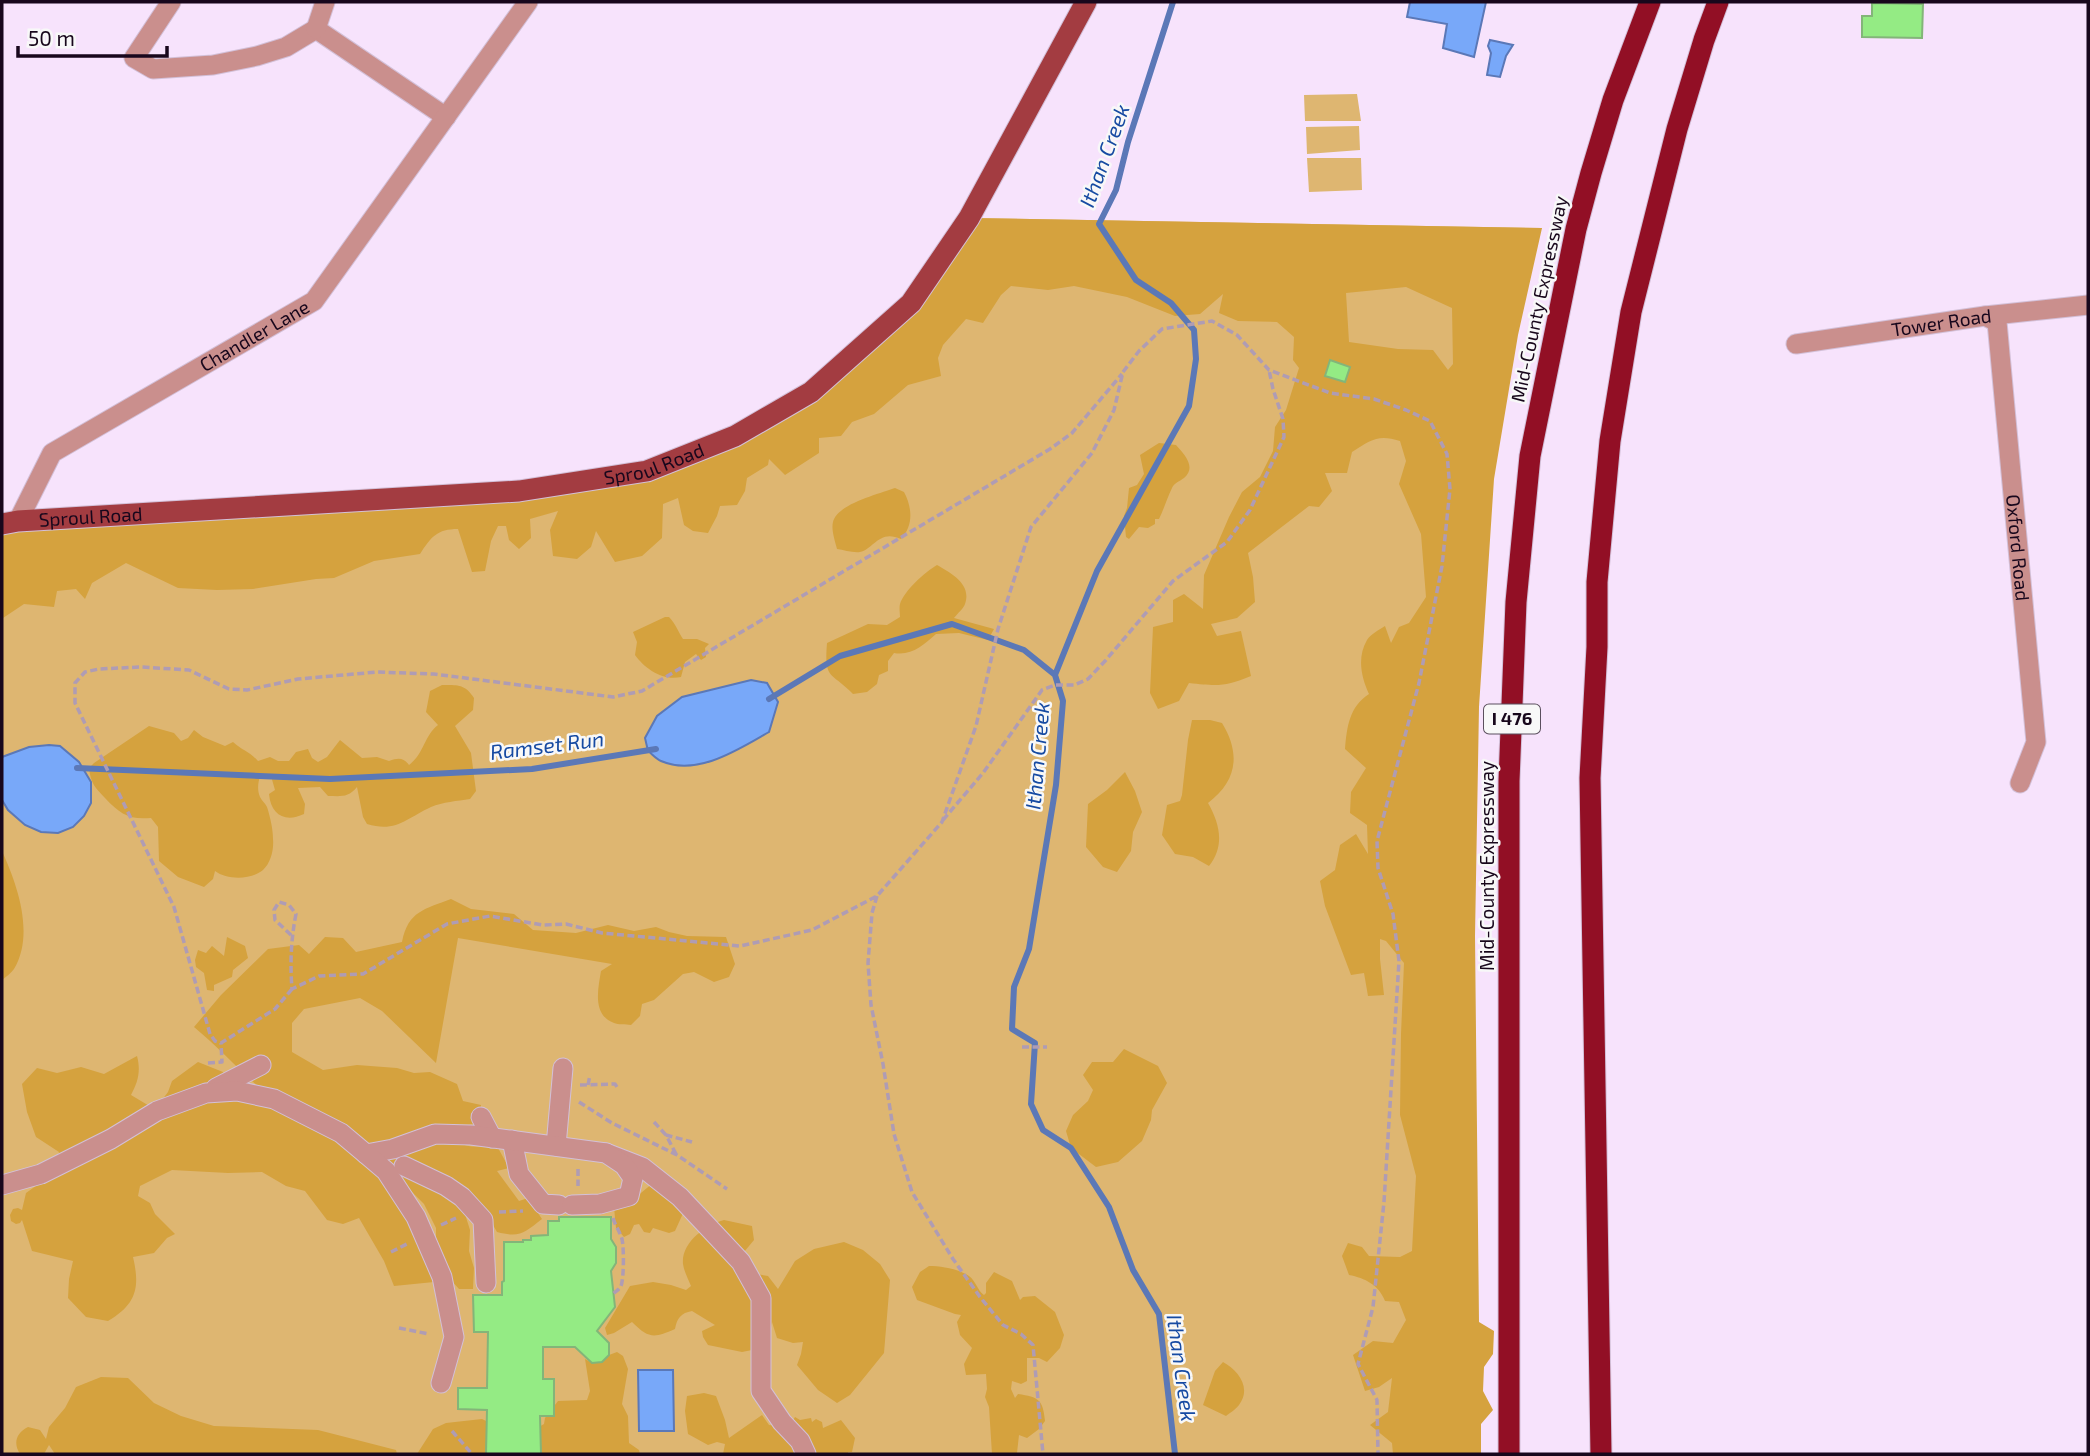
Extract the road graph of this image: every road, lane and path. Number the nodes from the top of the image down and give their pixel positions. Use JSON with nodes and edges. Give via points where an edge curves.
{"nodes":[{"id":1,"x":171,"y":2,"type":"edge"},
{"id":2,"x":325,"y":2,"type":"edge"},
{"id":3,"x":528,"y":2,"type":"edge"},
{"id":4,"x":1086,"y":2,"type":"edge"},
{"id":5,"x":1650,"y":2,"type":"edge"},
{"id":6,"x":1718,"y":2,"type":"edge"},
{"id":7,"x":316,"y":29,"type":"junction"},
{"id":8,"x":446,"y":117,"type":"junction"},
{"id":9,"x":2088,"y":305,"type":"edge"},
{"id":10,"x":1985,"y":316,"type":"junction"},
{"id":11,"x":1796,"y":344,"type":"dead end"},
{"id":12,"x":1269,"y":370,"type":"junction"},
{"id":13,"x":1123,"y":372,"type":"junction"},
{"id":14,"x":10,"y":523,"type":"edge"},
{"id":15,"x":2020,"y":783,"type":"dead end"},
{"id":16,"x":942,"y":822,"type":"junction"},
{"id":17,"x":877,"y":897,"type":"junction"},
{"id":18,"x":291,"y":935,"type":"junction"},
{"id":19,"x":292,"y":989,"type":"junction"},
{"id":20,"x":221,"y":1043,"type":"junction"},
{"id":21,"x":1022,"y":1047,"type":"dead end"},
{"id":22,"x":1047,"y":1047,"type":"dead end"},
{"id":23,"x":208,"y":1063,"type":"dead end"},
{"id":24,"x":261,"y":1065,"type":"dead end"},
{"id":25,"x":563,"y":1069,"type":"dead end"},
{"id":26,"x":590,"y":1075,"type":"dead end"},
{"id":27,"x":588,"y":1085,"type":"junction"},
{"id":28,"x":618,"y":1087,"type":"dead end"},
{"id":29,"x":206,"y":1093,"type":"junction"},
{"id":30,"x":481,"y":1117,"type":"dead end"},
{"id":31,"x":654,"y":1122,"type":"dead end"},
{"id":32,"x":666,"y":1135,"type":"junction"},
{"id":33,"x":492,"y":1138,"type":"junction"},
{"id":34,"x":512,"y":1140,"type":"junction"},
{"id":35,"x":692,"y":1142,"type":"dead end"},
{"id":36,"x":556,"y":1146,"type":"junction"},
{"id":37,"x":393,"y":1149,"type":"junction"},
{"id":38,"x":578,"y":1149,"type":"junction"},
{"id":39,"x":606,"y":1153,"type":"junction"},
{"id":40,"x":366,"y":1154,"type":"junction"},
{"id":41,"x":677,"y":1155,"type":"junction"},
{"id":42,"x":395,"y":1169,"type":"junction"},
{"id":43,"x":2,"y":1185,"type":"edge"},
{"id":44,"x":727,"y":1189,"type":"dead end"},
{"id":45,"x":570,"y":1205,"type":"junction"},
{"id":46,"x":526,"y":1211,"type":"dead end"},
{"id":47,"x":464,"y":1214,"type":"dead end"},
{"id":48,"x":490,"y":1214,"type":"dead end"},
{"id":49,"x":613,"y":1217,"type":"dead end"},
{"id":50,"x":436,"y":1228,"type":"dead end"},
{"id":51,"x":416,"y":1238,"type":"dead end"},
{"id":52,"x":391,"y":1252,"type":"dead end"},
{"id":53,"x":486,"y":1283,"type":"dead end"},
{"id":54,"x":613,"y":1294,"type":"dead end"},
{"id":55,"x":399,"y":1328,"type":"dead end"},
{"id":56,"x":429,"y":1334,"type":"dead end"},
{"id":57,"x":441,"y":1383,"type":"dead end"},
{"id":58,"x":453,"y":1431,"type":"dead end"},
{"id":59,"x":472,"y":1454,"type":"edge"},
{"id":60,"x":806,"y":1454,"type":"edge"},
{"id":61,"x":1043,"y":1454,"type":"edge"},
{"id":62,"x":1378,"y":1454,"type":"edge"},
{"id":63,"x":1509,"y":1454,"type":"edge"},
{"id":64,"x":1601,"y":1454,"type":"edge"}],
"edges":[{"from":1,"to":7,"type":"street","via":[[134,58],[153,69],[257,56],[286,47]]},
{"from":2,"to":7,"type":"street"},
{"from":3,"to":8,"type":"street","name":"Chandler Lane"},
{"from":4,"to":14,"type":"main road","name":"Sproul Road","via":[[969,218],[911,303],[811,392],[734,436],[648,471],[519,491]]},
{"from":5,"to":63,"type":"highway","name":"Mid-County Expressway","number":"I 476","via":[[1613,100],[1585,195],[1528,469],[1516,602],[1509,781]]},
{"from":6,"to":64,"type":"highway","via":[[1677,129],[1632,312],[1611,441],[1597,583],[1590,778]]},
{"from":7,"to":8,"type":"street"},
{"from":8,"to":14,"type":"street","name":"Chandler Lane","via":[[314,301],[52,453]]},
{"from":9,"to":10,"type":"street","name":"Tower Road"},
{"from":10,"to":11,"type":"street","name":"Tower Road"},
{"from":10,"to":15,"type":"street","name":"Oxford Road","via":[[1997,322],[2036,742]]},
{"from":12,"to":13,"type":"path","via":[[1237,335],[1212,321],[1162,329]]},
{"from":12,"to":16,"type":"path","via":[[1283,419],[1283,437],[1250,510],[1227,542],[1173,581],[1088,678],[1042,690]]},
{"from":12,"to":62,"type":"path","via":[[1330,393],[1374,399],[1430,421],[1447,454],[1450,489],[1442,566],[1419,682],[1377,841],[1378,868],[1393,914],[1399,961],[1383,1215],[1373,1307],[1358,1364],[1377,1400]]},
{"from":13,"to":16,"type":"path","via":[[1114,410],[1092,453],[1031,527],[993,647],[976,726]]},
{"from":13,"to":20,"type":"path","via":[[1072,433],[1050,449],[642,691],[613,698],[434,674],[377,672],[298,679],[247,690],[229,689],[189,670],[141,667],[85,672],[75,683],[75,703],[174,907],[209,1034]]},
{"from":16,"to":17,"type":"path"},
{"from":17,"to":19,"type":"path","via":[[812,929],[740,946],[602,933],[490,916],[447,924],[363,974],[319,976]]},
{"from":17,"to":61,"type":"path","via":[[867,963],[894,1134],[912,1192],[953,1259],[1003,1325],[1033,1345]]},
{"from":18,"to":18,"type":"path","via":[[296,914],[279,902],[275,920]]},
{"from":18,"to":19,"type":"path"},
{"from":19,"to":20,"type":"path","via":[[275,1009]]},
{"from":20,"to":23,"type":"path","via":[[222,1062]]},
{"from":21,"to":22,"type":"path"},
{"from":24,"to":29,"type":"street"},
{"from":25,"to":36,"type":"street"},
{"from":26,"to":27,"type":"path"},
{"from":27,"to":28,"type":"path"},
{"from":27,"to":41,"type":"path","via":[[580,1083],[577,1101]]},
{"from":29,"to":40,"type":"street","via":[[237,1091],[274,1099],[341,1133]]},
{"from":29,"to":43,"type":"street","via":[[157,1111],[41,1174]]},
{"from":30,"to":33,"type":"street"},
{"from":31,"to":32,"type":"path"},
{"from":32,"to":35,"type":"path"},
{"from":32,"to":41,"type":"path"},
{"from":33,"to":34,"type":"street"},
{"from":33,"to":37,"type":"street","via":[[435,1134]]},
{"from":34,"to":36,"type":"street"},
{"from":34,"to":45,"type":"street","via":[[519,1174],[543,1204]]},
{"from":36,"to":38,"type":"street"},
{"from":37,"to":40,"type":"street"},
{"from":37,"to":42,"type":"street","via":[[404,1158]]},
{"from":38,"to":39,"type":"street"},
{"from":38,"to":45,"type":"path"},
{"from":39,"to":45,"type":"street","via":[[633,1178],[629,1196],[600,1204]]},
{"from":39,"to":60,"type":"street","via":[[642,1167],[680,1197],[741,1262],[761,1298],[761,1391]]},
{"from":40,"to":42,"type":"street"},
{"from":41,"to":44,"type":"path"},
{"from":42,"to":53,"type":"street","via":[[446,1186],[483,1220]]},
{"from":42,"to":57,"type":"street","via":[[442,1277],[454,1337]]},
{"from":46,"to":48,"type":"path"},
{"from":47,"to":50,"type":"path"},
{"from":49,"to":54,"type":"path","via":[[623,1257],[622,1282]]},
{"from":51,"to":52,"type":"path"},
{"from":55,"to":56,"type":"path"},
{"from":58,"to":59,"type":"path"}]}
